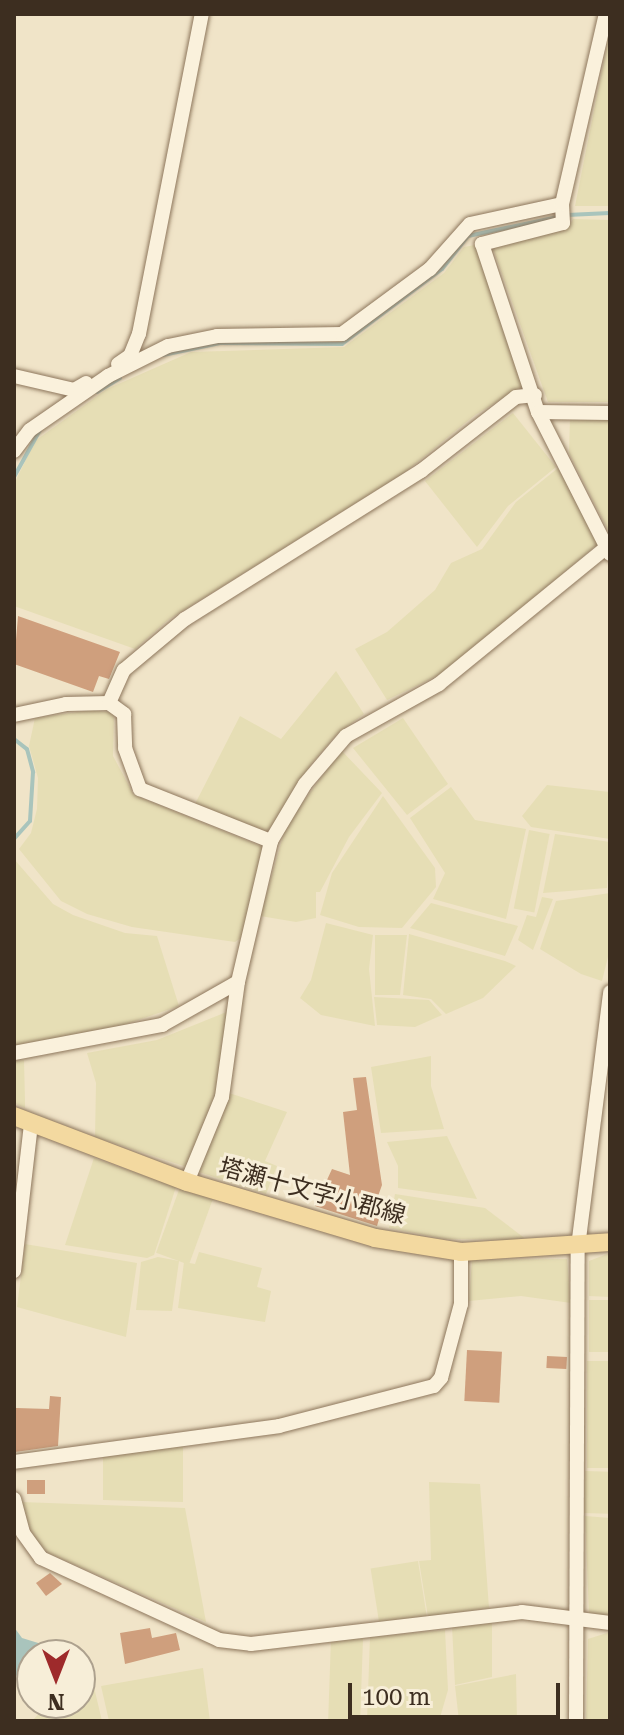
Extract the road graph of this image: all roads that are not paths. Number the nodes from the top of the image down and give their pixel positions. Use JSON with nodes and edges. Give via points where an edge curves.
{"nodes":[{"id":1,"x":202,"y":14,"type":"edge"},
{"id":2,"x":606,"y":14,"type":"edge"},
{"id":3,"x":562,"y":204,"type":"junction"},
{"id":4,"x":106,"y":374,"type":"junction"},
{"id":5,"x":14,"y":376,"type":"edge"},
{"id":6,"x":535,"y":395,"type":"junction"},
{"id":7,"x":538,"y":412,"type":"junction"},
{"id":8,"x":610,"y":413,"type":"edge"},
{"id":9,"x":14,"y":451,"type":"edge"},
{"id":10,"x":608,"y":551,"type":"edge"},
{"id":11,"x":109,"y":703,"type":"junction"},
{"id":12,"x":14,"y":715,"type":"edge"},
{"id":13,"x":271,"y":841,"type":"junction"},
{"id":14,"x":238,"y":982,"type":"junction"},
{"id":15,"x":610,"y":992,"type":"edge"},
{"id":16,"x":14,"y":1053,"type":"edge"},
{"id":17,"x":22,"y":1120,"type":"edge"},
{"id":18,"x":187,"y":1182,"type":"junction"},
{"id":19,"x":610,"y":1242,"type":"edge"},
{"id":20,"x":578,"y":1247,"type":"junction"},
{"id":21,"x":461,"y":1252,"type":"junction"},
{"id":22,"x":14,"y":1271,"type":"edge"},
{"id":23,"x":14,"y":1462,"type":"edge"},
{"id":24,"x":14,"y":1499,"type":"edge"},
{"id":25,"x":578,"y":1623,"type":"junction"},
{"id":26,"x":610,"y":1623,"type":"edge"},
{"id":27,"x":576,"y":1721,"type":"edge"}],
"edges":[{"from":1,"to":4,"type":"street","via":[[139,334],[130,356]]},
{"from":2,"to":3,"type":"street"},
{"from":3,"to":4,"type":"street","via":[[470,224],[430,269],[342,334],[217,336],[168,346]]},
{"from":3,"to":6,"type":"street","via":[[567,219],[563,223],[482,244]]},
{"from":4,"to":5,"type":"street","via":[[74,390]]},
{"from":4,"to":9,"type":"street","via":[[30,430]]},
{"from":6,"to":7,"type":"street"},
{"from":6,"to":11,"type":"street","via":[[516,397],[421,471],[185,619],[124,670]]},
{"from":7,"to":8,"type":"street"},
{"from":7,"to":10,"type":"street"},
{"from":10,"to":13,"type":"street","via":[[439,684],[346,736],[305,784]]},
{"from":11,"to":12,"type":"street","via":[[66,704]]},
{"from":11,"to":13,"type":"street","via":[[124,714],[125,748],[140,789]]},
{"from":13,"to":14,"type":"street"},
{"from":14,"to":16,"type":"street","via":[[162,1025]]},
{"from":14,"to":18,"type":"street","via":[[222,1097]]},
{"from":15,"to":20,"type":"street"},
{"from":17,"to":18,"type":"main road","name":"塔瀬十文字小郡線"},
{"from":17,"to":22,"type":"street"},
{"from":18,"to":21,"type":"main road","name":"塔瀬十文字小郡線","via":[[375,1238]]},
{"from":19,"to":20,"type":"main road","name":"塔瀬十文字小郡線"},
{"from":20,"to":21,"type":"main road","name":"塔瀬十文字小郡線"},
{"from":20,"to":25,"type":"street"},
{"from":21,"to":23,"type":"street","via":[[461,1304],[441,1378],[434,1386],[279,1426]]},
{"from":24,"to":25,"type":"street","via":[[23,1533],[41,1558],[219,1640],[251,1644],[522,1612],[553,1613]]},
{"from":25,"to":26,"type":"street"},
{"from":25,"to":27,"type":"street"}]}
